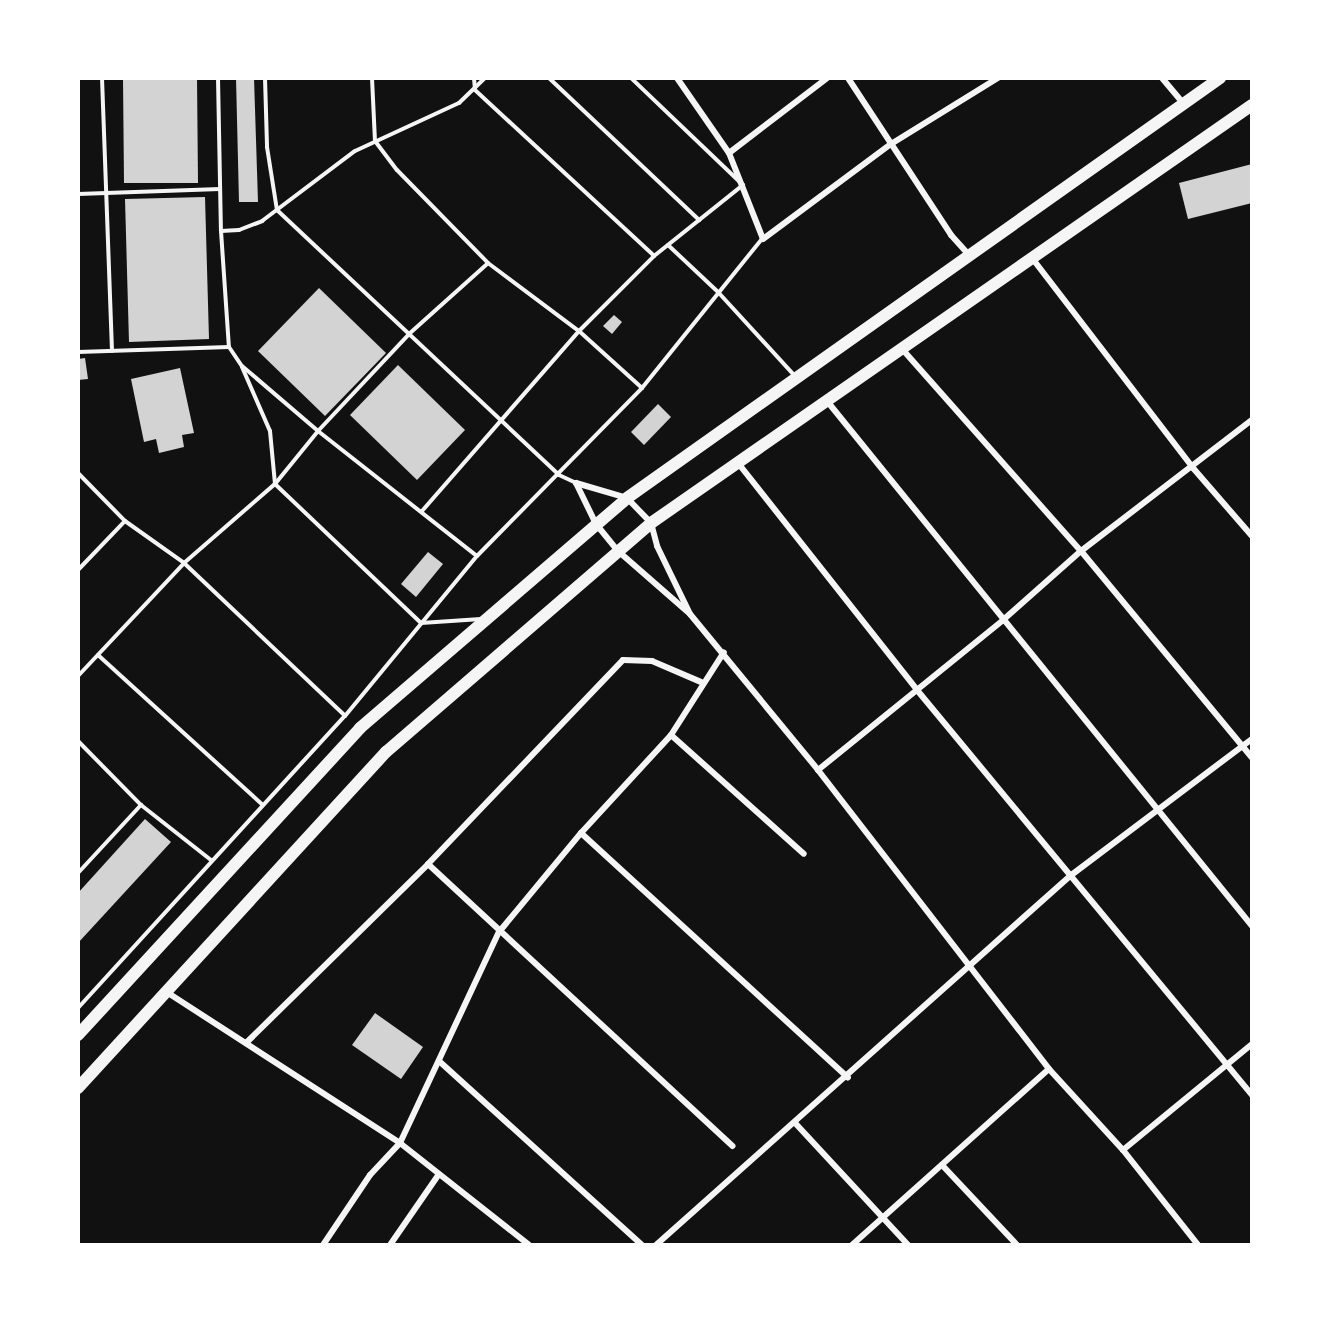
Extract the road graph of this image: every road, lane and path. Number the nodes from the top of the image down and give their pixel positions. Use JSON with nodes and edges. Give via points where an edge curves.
{"nodes":[{"id":1,"x":102,"y":78,"type":"edge"},
{"id":2,"x":218,"y":78,"type":"edge"},
{"id":3,"x":266,"y":78,"type":"edge"},
{"id":4,"x":372,"y":78,"type":"edge"},
{"id":5,"x":474,"y":78,"type":"edge"},
{"id":6,"x":485,"y":78,"type":"edge"},
{"id":7,"x":549,"y":78,"type":"edge"},
{"id":8,"x":631,"y":78,"type":"edge"},
{"id":9,"x":677,"y":78,"type":"edge"},
{"id":10,"x":827,"y":78,"type":"edge"},
{"id":11,"x":848,"y":78,"type":"edge"},
{"id":12,"x":998,"y":78,"type":"edge"},
{"id":13,"x":1162,"y":78,"type":"edge"},
{"id":14,"x":1220,"y":78,"type":"edge"},
{"id":15,"x":475,"y":90,"type":"junction"},
{"id":16,"x":1183,"y":103,"type":"junction"},
{"id":17,"x":1252,"y":105,"type":"edge"},
{"id":18,"x":375,"y":141,"type":"junction"},
{"id":19,"x":891,"y":144,"type":"junction"},
{"id":20,"x":729,"y":153,"type":"junction"},
{"id":21,"x":742,"y":185,"type":"junction"},
{"id":22,"x":220,"y":189,"type":"junction"},
{"id":23,"x":106,"y":193,"type":"junction"},
{"id":24,"x":78,"y":194,"type":"edge"},
{"id":25,"x":277,"y":210,"type":"junction"},
{"id":26,"x":699,"y":220,"type":"junction"},
{"id":27,"x":221,"y":231,"type":"junction"},
{"id":28,"x":763,"y":238,"type":"junction"},
{"id":29,"x":668,"y":245,"type":"junction"},
{"id":30,"x":969,"y":255,"type":"junction"},
{"id":31,"x":654,"y":256,"type":"junction"},
{"id":32,"x":1032,"y":258,"type":"junction"},
{"id":33,"x":488,"y":263,"type":"junction"},
{"id":34,"x":718,"y":292,"type":"junction"},
{"id":35,"x":579,"y":331,"type":"junction"},
{"id":36,"x":409,"y":334,"type":"junction"},
{"id":37,"x":230,"y":347,"type":"junction"},
{"id":38,"x":903,"y":350,"type":"junction"},
{"id":39,"x":112,"y":351,"type":"junction"},
{"id":40,"x":78,"y":352,"type":"edge"},
{"id":41,"x":242,"y":366,"type":"junction"},
{"id":42,"x":796,"y":378,"type":"junction"},
{"id":43,"x":642,"y":387,"type":"junction"},
{"id":44,"x":827,"y":401,"type":"junction"},
{"id":45,"x":502,"y":420,"type":"junction"},
{"id":46,"x":1252,"y":420,"type":"edge"},
{"id":47,"x":318,"y":432,"type":"junction"},
{"id":48,"x":738,"y":463,"type":"junction"},
{"id":49,"x":1192,"y":468,"type":"junction"},
{"id":50,"x":78,"y":472,"type":"edge"},
{"id":51,"x":559,"y":475,"type":"junction"},
{"id":52,"x":576,"y":483,"type":"junction"},
{"id":53,"x":275,"y":484,"type":"junction"},
{"id":54,"x":627,"y":498,"type":"junction"},
{"id":55,"x":422,"y":511,"type":"junction"},
{"id":56,"x":125,"y":521,"type":"junction"},
{"id":57,"x":651,"y":523,"type":"junction"},
{"id":58,"x":596,"y":524,"type":"junction"},
{"id":59,"x":1252,"y":536,"type":"edge"},
{"id":60,"x":618,"y":551,"type":"junction"},
{"id":61,"x":1081,"y":551,"type":"junction"},
{"id":62,"x":477,"y":556,"type":"junction"},
{"id":63,"x":184,"y":563,"type":"junction"},
{"id":64,"x":78,"y":570,"type":"edge"},
{"id":65,"x":690,"y":614,"type":"junction"},
{"id":66,"x":484,"y":619,"type":"junction"},
{"id":67,"x":1003,"y":621,"type":"junction"},
{"id":68,"x":422,"y":623,"type":"junction"},
{"id":69,"x":724,"y":652,"type":"junction"},
{"id":70,"x":98,"y":655,"type":"junction"},
{"id":71,"x":78,"y":676,"type":"edge"},
{"id":72,"x":701,"y":682,"type":"junction"},
{"id":73,"x":918,"y":690,"type":"junction"},
{"id":74,"x":345,"y":716,"type":"junction"},
{"id":75,"x":671,"y":735,"type":"junction"},
{"id":76,"x":1252,"y":739,"type":"edge"},
{"id":77,"x":78,"y":741,"type":"edge"},
{"id":78,"x":1242,"y":747,"type":"junction"},
{"id":79,"x":1252,"y":758,"type":"edge"},
{"id":80,"x":818,"y":770,"type":"junction"},
{"id":81,"x":262,"y":804,"type":"junction"},
{"id":82,"x":141,"y":805,"type":"junction"},
{"id":83,"x":1156,"y":811,"type":"junction"},
{"id":84,"x":581,"y":833,"type":"junction"},
{"id":85,"x":804,"y":854,"type":"dead end"},
{"id":86,"x":211,"y":860,"type":"junction"},
{"id":87,"x":428,"y":864,"type":"junction"},
{"id":88,"x":78,"y":873,"type":"edge"},
{"id":89,"x":1070,"y":876,"type":"junction"},
{"id":90,"x":1252,"y":926,"type":"edge"},
{"id":91,"x":499,"y":932,"type":"junction"},
{"id":92,"x":972,"y":965,"type":"junction"},
{"id":93,"x":165,"y":990,"type":"junction"},
{"id":94,"x":78,"y":1008,"type":"edge"},
{"id":95,"x":78,"y":1035,"type":"edge"},
{"id":96,"x":246,"y":1043,"type":"junction"},
{"id":97,"x":1252,"y":1044,"type":"edge"},
{"id":98,"x":439,"y":1061,"type":"junction"},
{"id":99,"x":1228,"y":1064,"type":"junction"},
{"id":100,"x":1049,"y":1069,"type":"junction"},
{"id":101,"x":848,"y":1078,"type":"junction"},
{"id":102,"x":78,"y":1088,"type":"edge"},
{"id":103,"x":1252,"y":1095,"type":"edge"},
{"id":104,"x":796,"y":1124,"type":"junction"},
{"id":105,"x":400,"y":1143,"type":"junction"},
{"id":106,"x":733,"y":1146,"type":"dead end"},
{"id":107,"x":1123,"y":1150,"type":"junction"},
{"id":108,"x":942,"y":1165,"type":"junction"},
{"id":109,"x":439,"y":1174,"type":"junction"},
{"id":110,"x":883,"y":1217,"type":"junction"},
{"id":111,"x":1196,"y":1244,"type":"edge"},
{"id":112,"x":323,"y":1245,"type":"edge"},
{"id":113,"x":390,"y":1245,"type":"edge"},
{"id":114,"x":529,"y":1245,"type":"edge"},
{"id":115,"x":642,"y":1245,"type":"edge"},
{"id":116,"x":656,"y":1245,"type":"edge"},
{"id":117,"x":852,"y":1245,"type":"edge"},
{"id":118,"x":908,"y":1245,"type":"edge"},
{"id":119,"x":1017,"y":1245,"type":"edge"}],
"edges":[{"from":1,"to":23,"type":"lane"},
{"from":2,"to":22,"type":"lane"},
{"from":3,"to":25,"type":"lane","via":[[267,147]]},
{"from":4,"to":18,"type":"lane"},
{"from":5,"to":15,"type":"lane"},
{"from":6,"to":15,"type":"lane"},
{"from":7,"to":26,"type":"lane"},
{"from":8,"to":21,"type":"lane"},
{"from":9,"to":20,"type":"street"},
{"from":10,"to":20,"type":"street"},
{"from":11,"to":19,"type":"street"},
{"from":12,"to":19,"type":"street"},
{"from":13,"to":16,"type":"street"},
{"from":14,"to":16,"type":"main road"},
{"from":15,"to":18,"type":"lane","via":[[459,103]]},
{"from":15,"to":31,"type":"lane"},
{"from":16,"to":30,"type":"main road"},
{"from":17,"to":32,"type":"main road"},
{"from":18,"to":25,"type":"lane","via":[[355,151]]},
{"from":18,"to":33,"type":"lane","via":[[397,170]]},
{"from":19,"to":28,"type":"street"},
{"from":19,"to":30,"type":"street","via":[[951,235]]},
{"from":20,"to":21,"type":"street"},
{"from":21,"to":26,"type":"lane"},
{"from":21,"to":28,"type":"street"},
{"from":22,"to":23,"type":"lane"},
{"from":22,"to":27,"type":"lane"},
{"from":23,"to":24,"type":"lane"},
{"from":23,"to":39,"type":"lane"},
{"from":25,"to":27,"type":"lane","via":[[238,230]]},
{"from":25,"to":36,"type":"lane"},
{"from":26,"to":29,"type":"lane"},
{"from":27,"to":37,"type":"lane"},
{"from":28,"to":34,"type":"lane"},
{"from":29,"to":31,"type":"lane"},
{"from":29,"to":34,"type":"lane"},
{"from":30,"to":42,"type":"main road"},
{"from":31,"to":35,"type":"lane"},
{"from":32,"to":38,"type":"main road"},
{"from":32,"to":49,"type":"street"},
{"from":33,"to":35,"type":"lane"},
{"from":33,"to":36,"type":"lane"},
{"from":34,"to":42,"type":"lane"},
{"from":34,"to":43,"type":"lane"},
{"from":35,"to":43,"type":"lane"},
{"from":35,"to":45,"type":"lane"},
{"from":36,"to":45,"type":"lane"},
{"from":36,"to":47,"type":"lane"},
{"from":37,"to":39,"type":"lane"},
{"from":37,"to":41,"type":"lane"},
{"from":38,"to":44,"type":"main road"},
{"from":38,"to":61,"type":"street"},
{"from":39,"to":40,"type":"lane"},
{"from":41,"to":47,"type":"lane"},
{"from":41,"to":53,"type":"lane","via":[[270,431]]},
{"from":42,"to":54,"type":"main road"},
{"from":43,"to":51,"type":"lane"},
{"from":44,"to":48,"type":"main road"},
{"from":44,"to":67,"type":"street"},
{"from":45,"to":51,"type":"lane"},
{"from":45,"to":55,"type":"lane"},
{"from":46,"to":49,"type":"street"},
{"from":47,"to":53,"type":"lane"},
{"from":47,"to":55,"type":"lane"},
{"from":48,"to":57,"type":"main road"},
{"from":48,"to":73,"type":"street"},
{"from":49,"to":59,"type":"street"},
{"from":49,"to":61,"type":"street"},
{"from":50,"to":56,"type":"lane"},
{"from":51,"to":52,"type":"lane"},
{"from":51,"to":62,"type":"lane"},
{"from":52,"to":54,"type":"street"},
{"from":52,"to":58,"type":"street"},
{"from":53,"to":63,"type":"lane"},
{"from":53,"to":68,"type":"lane"},
{"from":54,"to":57,"type":"street"},
{"from":54,"to":58,"type":"main road"},
{"from":55,"to":62,"type":"lane"},
{"from":56,"to":63,"type":"lane"},
{"from":56,"to":64,"type":"lane"},
{"from":57,"to":60,"type":"main road"},
{"from":57,"to":65,"type":"street","via":[[657,546]]},
{"from":58,"to":60,"type":"street"},
{"from":58,"to":66,"type":"main road"},
{"from":60,"to":65,"type":"street"},
{"from":60,"to":93,"type":"main road","via":[[386,752]]},
{"from":61,"to":67,"type":"street"},
{"from":61,"to":78,"type":"street"},
{"from":62,"to":68,"type":"lane"},
{"from":63,"to":70,"type":"lane"},
{"from":63,"to":74,"type":"lane"},
{"from":65,"to":69,"type":"street"},
{"from":66,"to":68,"type":"lane"},
{"from":66,"to":95,"type":"main road","via":[[360,728]]},
{"from":67,"to":73,"type":"street"},
{"from":67,"to":83,"type":"street"},
{"from":68,"to":74,"type":"lane"},
{"from":69,"to":72,"type":"street"},
{"from":69,"to":80,"type":"street"},
{"from":70,"to":71,"type":"lane"},
{"from":70,"to":81,"type":"lane"},
{"from":72,"to":75,"type":"street"},
{"from":72,"to":87,"type":"street","via":[[652,661],[623,660]]},
{"from":73,"to":80,"type":"street"},
{"from":73,"to":89,"type":"street"},
{"from":74,"to":81,"type":"lane"},
{"from":75,"to":84,"type":"street"},
{"from":75,"to":85,"type":"street"},
{"from":76,"to":78,"type":"street"},
{"from":77,"to":82,"type":"lane"},
{"from":78,"to":79,"type":"street"},
{"from":78,"to":83,"type":"street"},
{"from":80,"to":92,"type":"street"},
{"from":81,"to":86,"type":"lane"},
{"from":82,"to":86,"type":"lane"},
{"from":82,"to":88,"type":"lane"},
{"from":83,"to":89,"type":"street"},
{"from":83,"to":90,"type":"street"},
{"from":84,"to":91,"type":"street"},
{"from":84,"to":101,"type":"street"},
{"from":86,"to":94,"type":"lane"},
{"from":87,"to":91,"type":"street"},
{"from":87,"to":96,"type":"street"},
{"from":89,"to":92,"type":"street"},
{"from":89,"to":99,"type":"street"},
{"from":91,"to":98,"type":"street"},
{"from":91,"to":106,"type":"street"},
{"from":92,"to":100,"type":"street"},
{"from":92,"to":101,"type":"street"},
{"from":93,"to":96,"type":"street"},
{"from":93,"to":102,"type":"main road"},
{"from":96,"to":105,"type":"street"},
{"from":97,"to":99,"type":"street"},
{"from":98,"to":105,"type":"street"},
{"from":98,"to":115,"type":"street"},
{"from":99,"to":103,"type":"street"},
{"from":99,"to":107,"type":"street"},
{"from":100,"to":107,"type":"street"},
{"from":100,"to":108,"type":"street"},
{"from":101,"to":104,"type":"street"},
{"from":104,"to":110,"type":"street"},
{"from":104,"to":116,"type":"street"},
{"from":105,"to":109,"type":"street"},
{"from":105,"to":112,"type":"street","via":[[370,1175]]},
{"from":107,"to":111,"type":"street"},
{"from":108,"to":110,"type":"street"},
{"from":108,"to":119,"type":"street"},
{"from":109,"to":113,"type":"street"},
{"from":109,"to":114,"type":"street"},
{"from":110,"to":117,"type":"street"},
{"from":110,"to":118,"type":"street"}]}
